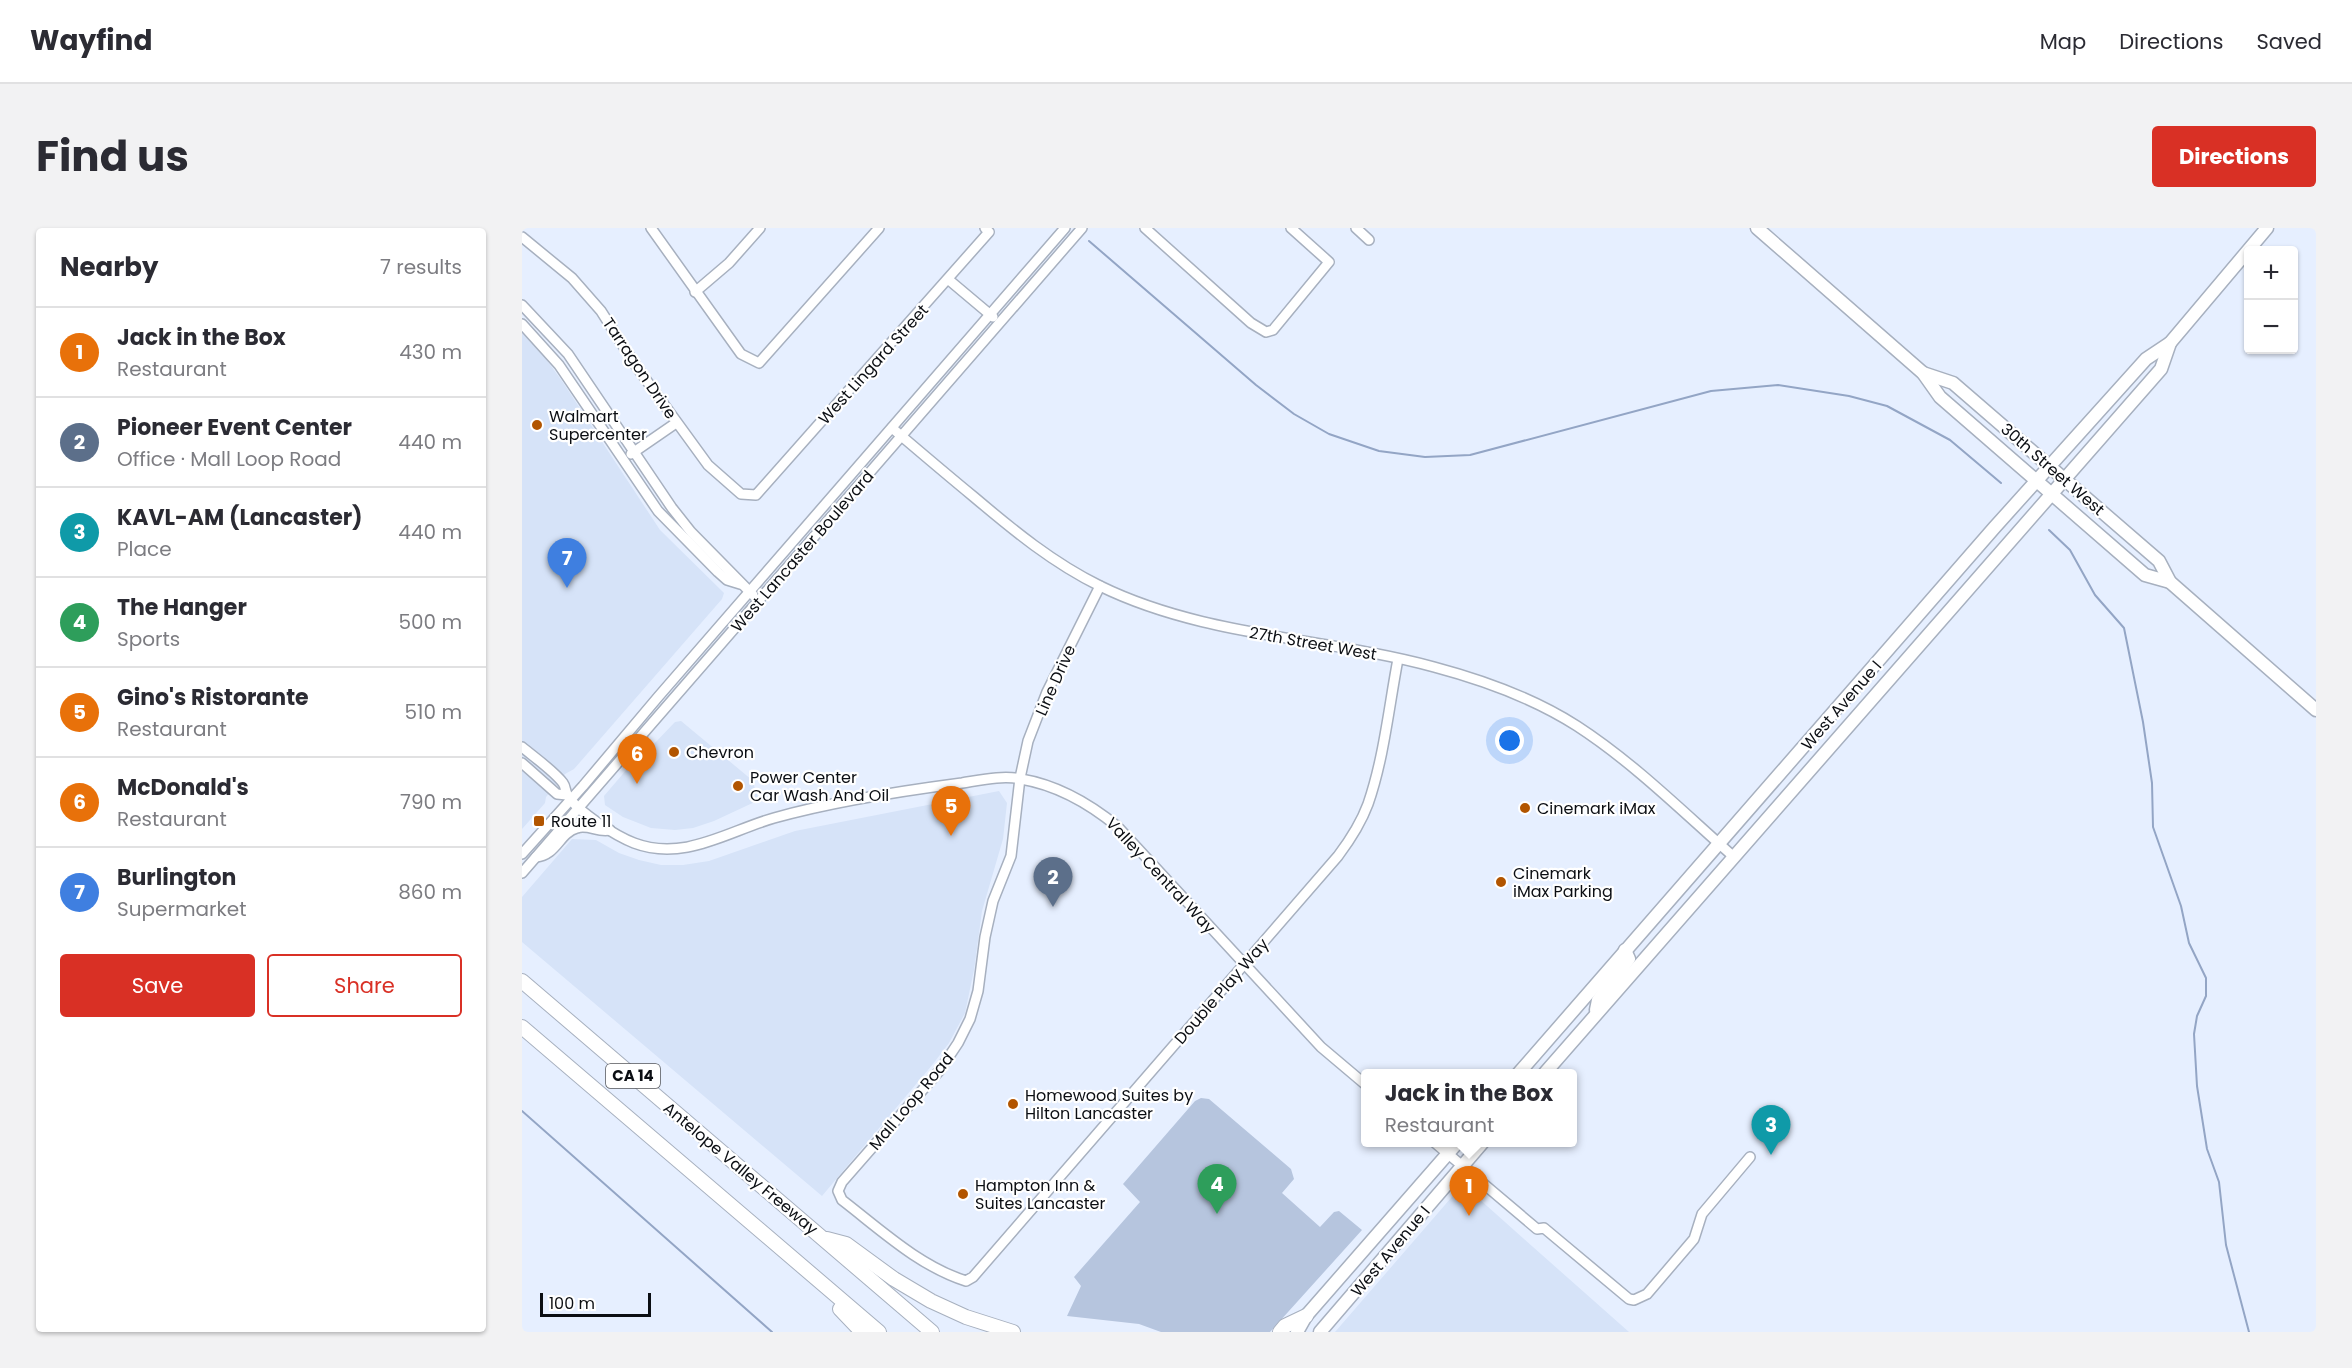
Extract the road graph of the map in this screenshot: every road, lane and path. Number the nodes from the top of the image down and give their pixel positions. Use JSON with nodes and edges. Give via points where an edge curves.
{"nodes":[{"id":1,"x":651,"y":228,"type":"edge"},
{"id":2,"x":760,"y":228,"type":"edge"},
{"id":3,"x":879,"y":228,"type":"edge"},
{"id":4,"x":1065,"y":228,"type":"edge"},
{"id":5,"x":1082,"y":228,"type":"edge"},
{"id":6,"x":1145,"y":228,"type":"edge"},
{"id":7,"x":1291,"y":228,"type":"edge"},
{"id":8,"x":1356,"y":228,"type":"edge"},
{"id":9,"x":1757,"y":228,"type":"edge"},
{"id":10,"x":2267,"y":228,"type":"edge"},
{"id":11,"x":987,"y":230,"type":"edge"},
{"id":12,"x":522,"y":237,"type":"edge"},
{"id":13,"x":1369,"y":240,"type":"dead end"},
{"id":14,"x":949,"y":280,"type":"junction"},
{"id":15,"x":695,"y":292,"type":"junction"},
{"id":16,"x":522,"y":305,"type":"edge"},
{"id":17,"x":991,"y":314,"type":"junction"},
{"id":18,"x":1000,"y":322,"type":"junction"},
{"id":19,"x":522,"y":324,"type":"edge"},
{"id":20,"x":2170,"y":343,"type":"junction"},
{"id":21,"x":1923,"y":373,"type":"junction"},
{"id":22,"x":676,"y":423,"type":"junction"},
{"id":23,"x":892,"y":428,"type":"junction"},
{"id":24,"x":902,"y":436,"type":"junction"},
{"id":25,"x":634,"y":452,"type":"junction"},
{"id":26,"x":623,"y":459,"type":"junction"},
{"id":27,"x":2050,"y":466,"type":"junction"},
{"id":28,"x":2037,"y":480,"type":"junction"},
{"id":29,"x":2066,"y":480,"type":"junction"},
{"id":30,"x":2053,"y":494,"type":"junction"},
{"id":31,"x":756,"y":495,"type":"joint"},
{"id":32,"x":2170,"y":582,"type":"junction"},
{"id":33,"x":740,"y":584,"type":"junction"},
{"id":34,"x":1100,"y":586,"type":"junction"},
{"id":35,"x":750,"y":592,"type":"junction"},
{"id":36,"x":760,"y":600,"type":"junction"},
{"id":37,"x":1398,"y":659,"type":"junction"},
{"id":38,"x":2316,"y":710,"type":"edge"},
{"id":39,"x":522,"y":747,"type":"edge"},
{"id":40,"x":522,"y":763,"type":"edge"},
{"id":41,"x":1020,"y":778,"type":"junction"},
{"id":42,"x":569,"y":797,"type":"junction"},
{"id":43,"x":580,"y":807,"type":"junction"},
{"id":44,"x":610,"y":830,"type":"junction"},
{"id":45,"x":1719,"y":843,"type":"junction"},
{"id":46,"x":522,"y":854,"type":"edge"},
{"id":47,"x":1734,"y":856,"type":"junction"},
{"id":48,"x":536,"y":857,"type":"junction"},
{"id":49,"x":522,"y":873,"type":"edge"},
{"id":50,"x":1625,"y":950,"type":"junction"},
{"id":51,"x":1244,"y":964,"type":"junction"},
{"id":52,"x":522,"y":981,"type":"edge"},
{"id":53,"x":1595,"y":1015,"type":"junction"},
{"id":54,"x":522,"y":1027,"type":"edge"},
{"id":55,"x":1522,"y":1069,"type":"edge"},
{"id":56,"x":1548,"y":1069,"type":"edge"},
{"id":57,"x":1361,"y":1082,"type":"edge"},
{"id":58,"x":1439,"y":1147,"type":"edge"},
{"id":59,"x":1454,"y":1147,"type":"edge"},
{"id":60,"x":1479,"y":1147,"type":"edge"},
{"id":61,"x":1448,"y":1154,"type":"junction"},
{"id":62,"x":1750,"y":1157,"type":"dead end"},
{"id":63,"x":1462,"y":1166,"type":"junction"},
{"id":64,"x":823,"y":1238,"type":"junction"},
{"id":65,"x":966,"y":1281,"type":"joint"},
{"id":66,"x":820,"y":1283,"type":"junction"},
{"id":67,"x":1306,"y":1316,"type":"junction"},
{"id":68,"x":862,"y":1332,"type":"edge"},
{"id":69,"x":879,"y":1332,"type":"edge"},
{"id":70,"x":932,"y":1332,"type":"edge"},
{"id":71,"x":1013,"y":1332,"type":"edge"},
{"id":72,"x":1280,"y":1332,"type":"edge"},
{"id":73,"x":1297,"y":1332,"type":"edge"},
{"id":74,"x":1320,"y":1332,"type":"edge"}],
"edges":[{"from":1,"to":15,"type":"street"},
{"from":2,"to":15,"type":"street","via":[[729,263]]},
{"from":3,"to":15,"type":"street","via":[[759,363],[741,354]]},
{"from":4,"to":17,"type":"street","name":"West Lancaster Boulevard"},
{"from":5,"to":18,"type":"street","name":"West Lancaster Boulevard"},
{"from":6,"to":7,"type":"street","via":[[1266,332],[1273,330],[1329,262]]},
{"from":8,"to":13,"type":"street"},
{"from":9,"to":21,"type":"main road","name":"30th Street West"},
{"from":10,"to":20,"type":"main road","name":"West Avenue I"},
{"from":11,"to":14,"type":"street","name":"West Lingard Street"},
{"from":12,"to":22,"type":"street","name":"Tarragon Drive","via":[[572,278],[601,311]]},
{"from":14,"to":17,"type":"street"},
{"from":14,"to":31,"type":"street","name":"West Lingard Street"},
{"from":16,"to":25,"type":"street","via":[[568,354]]},
{"from":17,"to":18,"type":"street"},
{"from":17,"to":23,"type":"street","name":"West Lancaster Boulevard"},
{"from":18,"to":24,"type":"street","name":"West Lancaster Boulevard"},
{"from":19,"to":26,"type":"street","via":[[559,365]]},
{"from":20,"to":27,"type":"main road","name":"West Avenue I","via":[[2146,359]]},
{"from":20,"to":29,"type":"main road","name":"West Avenue I","via":[[2161,369]]},
{"from":21,"to":27,"type":"main road","name":"30th Street West","via":[[1953,383]]},
{"from":21,"to":28,"type":"main road","name":"30th Street West","via":[[1940,397]]},
{"from":22,"to":25,"type":"street"},
{"from":22,"to":31,"type":"street","name":"Tarragon Drive","via":[[708,465],[741,494]]},
{"from":23,"to":24,"type":"street","name":"27th Street West"},
{"from":23,"to":35,"type":"street","name":"West Lancaster Boulevard"},
{"from":24,"to":34,"type":"street","name":"27th Street West","via":[[1022,537]]},
{"from":24,"to":36,"type":"street","name":"West Lancaster Boulevard"},
{"from":25,"to":26,"type":"street"},
{"from":25,"to":33,"type":"street","via":[[672,508]]},
{"from":26,"to":33,"type":"street","via":[[658,511],[684,539],[727,580]]},
{"from":27,"to":28,"type":"main road","name":"West Avenue I"},
{"from":27,"to":29,"type":"main road","name":"30th Street West"},
{"from":28,"to":30,"type":"main road","name":"30th Street West"},
{"from":28,"to":45,"type":"main road","name":"West Avenue I"},
{"from":29,"to":30,"type":"main road","name":"West Avenue I"},
{"from":29,"to":32,"type":"main road","name":"30th Street West","via":[[2159,561]]},
{"from":30,"to":32,"type":"main road","name":"30th Street West","via":[[2145,575]]},
{"from":30,"to":47,"type":"main road","name":"West Avenue I"},
{"from":32,"to":38,"type":"main road","name":"30th Street West"},
{"from":33,"to":35,"type":"street"},
{"from":34,"to":37,"type":"street","name":"27th Street West","via":[[1151,608],[1203,623]]},
{"from":34,"to":41,"type":"street","name":"Line Drive","via":[[1047,692],[1028,741]]},
{"from":35,"to":36,"type":"street"},
{"from":35,"to":42,"type":"street","name":"West Lancaster Boulevard"},
{"from":36,"to":43,"type":"street","name":"West Lancaster Boulevard"},
{"from":37,"to":45,"type":"street","name":"27th Street West","via":[[1493,686],[1576,726],[1621,757]]},
{"from":37,"to":51,"type":"street","name":"Double Play Way","via":[[1368,804],[1354,832],[1338,856]]},
{"from":39,"to":42,"type":"street","name":"Valley Central Way","via":[[564,784]]},
{"from":40,"to":42,"type":"street","name":"Valley Central Way","via":[[557,794]]},
{"from":41,"to":44,"type":"street","name":"Valley Central Way","via":[[941,786],[839,804],[774,818],[683,849],[636,843]]},
{"from":41,"to":51,"type":"street","name":"Valley Central Way","via":[[1083,801],[1118,827]]},
{"from":41,"to":65,"type":"street","name":"Mall Loop Road","via":[[1011,856],[993,902],[970,1019],[940,1070],[838,1191],[842,1200],[907,1251],[947,1275]]},
{"from":42,"to":43,"type":"street","name":"Valley Central Way"},
{"from":42,"to":46,"type":"street","name":"West Lancaster Boulevard"},
{"from":43,"to":44,"type":"street","name":"Valley Central Way"},
{"from":43,"to":48,"type":"street","name":"West Lancaster Boulevard"},
{"from":44,"to":48,"type":"street","via":[[576,828],[546,856]]},
{"from":45,"to":47,"type":"street","name":"27th Street West"},
{"from":45,"to":50,"type":"main road","name":"West Avenue I"},
{"from":47,"to":53,"type":"main road","name":"West Avenue I"},
{"from":48,"to":49,"type":"street","name":"West Lancaster Boulevard"},
{"from":50,"to":53,"type":"main road","via":[[1629,959],[1598,1000]]},
{"from":50,"to":55,"type":"main road","name":"West Avenue I"},
{"from":51,"to":57,"type":"street","name":"Valley Central Way","via":[[1321,1047]]},
{"from":51,"to":65,"type":"street","name":"Double Play Way"},
{"from":52,"to":64,"type":"highway","name":"Antelope Valley Freeway","number":"CA 14"},
{"from":53,"to":56,"type":"main road","name":"West Avenue I"},
{"from":54,"to":66,"type":"highway","number":"CA 14"},
{"from":58,"to":61,"type":"street"},
{"from":59,"to":61,"type":"main road","name":"West Avenue I"},
{"from":60,"to":63,"type":"main road","name":"West Avenue I"},
{"from":61,"to":63,"type":"street"},
{"from":61,"to":67,"type":"main road","name":"West Avenue I"},
{"from":62,"to":63,"type":"street","via":[[1702,1214],[1694,1239],[1647,1294],[1634,1300],[1544,1228],[1537,1230]]},
{"from":63,"to":74,"type":"main road","name":"West Avenue I"},
{"from":64,"to":70,"type":"highway","name":"Antelope Valley Freeway","number":"CA 14"},
{"from":64,"to":71,"type":"highway","via":[[846,1244],[931,1301]]},
{"from":66,"to":68,"type":"highway"},
{"from":66,"to":69,"type":"highway","number":"CA 14"},
{"from":67,"to":72,"type":"highway"},
{"from":67,"to":73,"type":"main road","name":"West Avenue I"}]}
